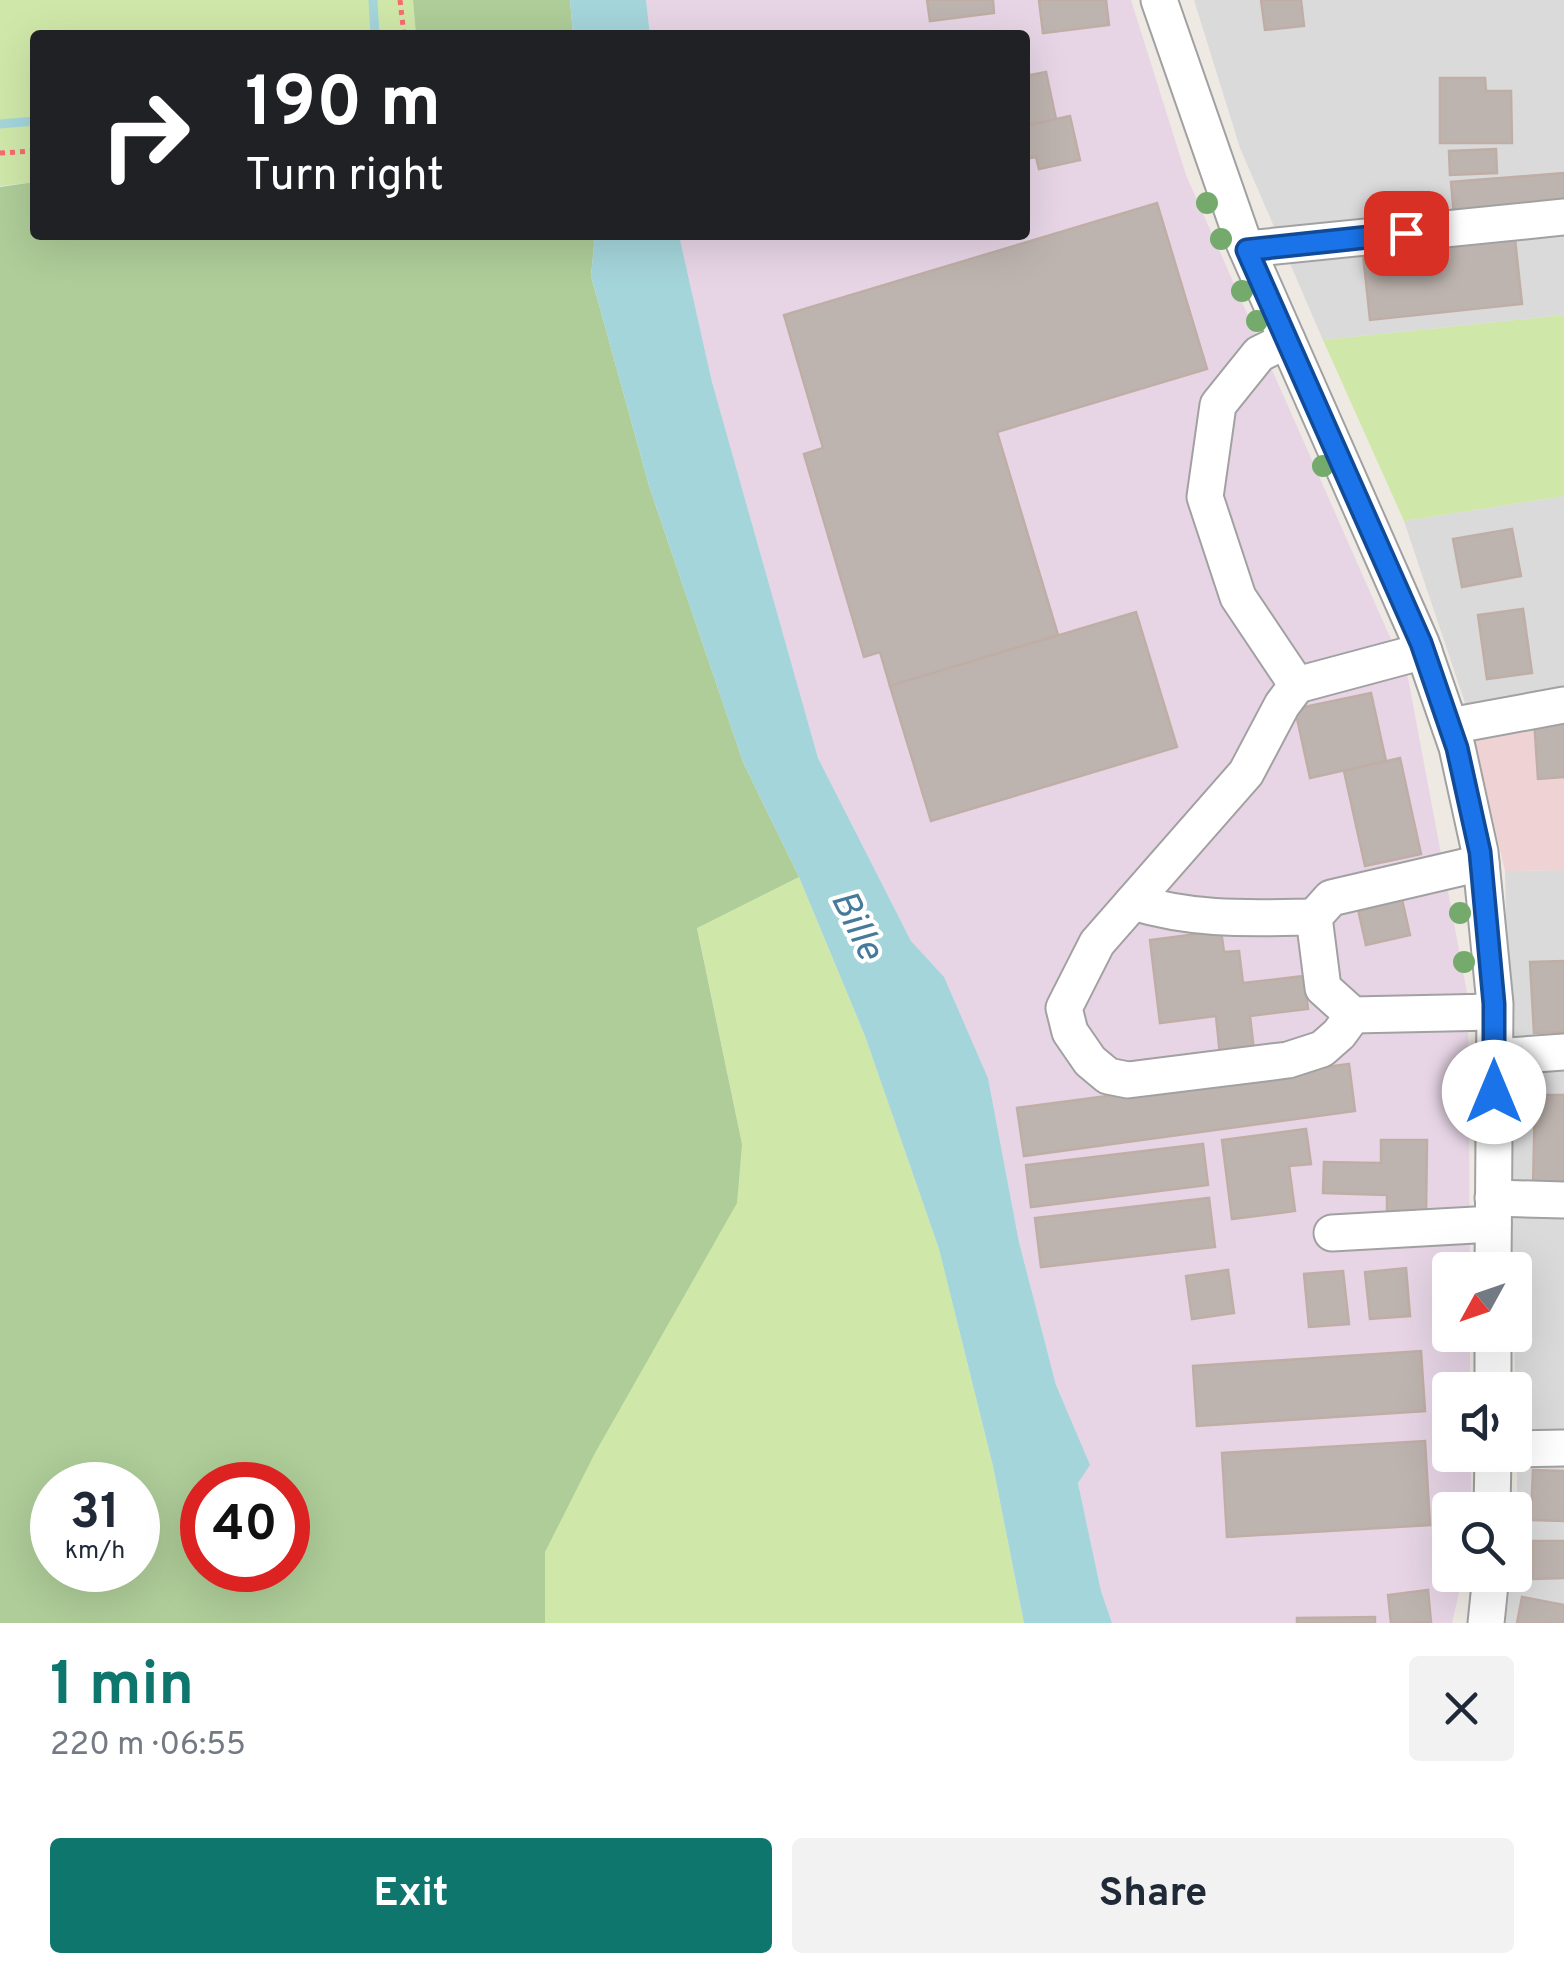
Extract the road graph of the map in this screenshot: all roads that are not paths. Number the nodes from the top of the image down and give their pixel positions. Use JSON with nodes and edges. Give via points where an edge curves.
{"nodes":[{"id":1,"x":1159,"y":0,"type":"edge"},
{"id":2,"x":1564,"y":217,"type":"edge"},
{"id":3,"x":1247,"y":250,"type":"junction"},
{"id":4,"x":1287,"y":340,"type":"junction"},
{"id":5,"x":1424,"y":651,"type":"junction"},
{"id":6,"x":1298,"y":686,"type":"junction"},
{"id":7,"x":1564,"y":705,"type":"edge"},
{"id":8,"x":1450,"y":726,"type":"junction"},
{"id":9,"x":1481,"y":863,"type":"junction"},
{"id":10,"x":1133,"y":902,"type":"junction"},
{"id":11,"x":1314,"y":917,"type":"junction"},
{"id":12,"x":1494,"y":1012,"type":"junction"},
{"id":13,"x":1352,"y":1015,"type":"junction"},
{"id":14,"x":1564,"y":1052,"type":"edge"},
{"id":15,"x":1494,"y":1056,"type":"junction"},
{"id":16,"x":1564,"y":1200,"type":"edge"},
{"id":17,"x":1493,"y":1211,"type":"junction"},
{"id":18,"x":1332,"y":1234,"type":"dead end"},
{"id":19,"x":1493,"y":1252,"type":"edge"},
{"id":20,"x":1564,"y":1448,"type":"edge"},
{"id":21,"x":1532,"y":1449,"type":"edge"},
{"id":22,"x":1489,"y":1592,"type":"edge"},
{"id":23,"x":1486,"y":1623,"type":"edge"}],
"edges":[{"from":1,"to":3,"type":"street"},
{"from":2,"to":3,"type":"street"},
{"from":3,"to":4,"type":"street"},
{"from":4,"to":5,"type":"street"},
{"from":4,"to":6,"type":"street","via":[[1259,354],[1218,405],[1205,497],[1238,598]]},
{"from":5,"to":6,"type":"street"},
{"from":5,"to":8,"type":"street"},
{"from":6,"to":10,"type":"street","via":[[1246,774]]},
{"from":7,"to":8,"type":"street"},
{"from":8,"to":9,"type":"street"},
{"from":9,"to":11,"type":"street","via":[[1331,898]]},
{"from":9,"to":12,"type":"street"},
{"from":10,"to":11,"type":"street","via":[[1217,919]]},
{"from":10,"to":13,"type":"street","via":[[1097,942],[1064,1008],[1070,1032],[1108,1076],[1128,1080],[1288,1060],[1322,1049]]},
{"from":11,"to":13,"type":"street","via":[[1323,988]]},
{"from":12,"to":13,"type":"street"},
{"from":12,"to":15,"type":"street"},
{"from":14,"to":15,"type":"street"},
{"from":15,"to":17,"type":"street"},
{"from":16,"to":17,"type":"street"},
{"from":17,"to":18,"type":"street"},
{"from":17,"to":19,"type":"street"},
{"from":20,"to":21,"type":"street"},
{"from":22,"to":23,"type":"street"}]}
